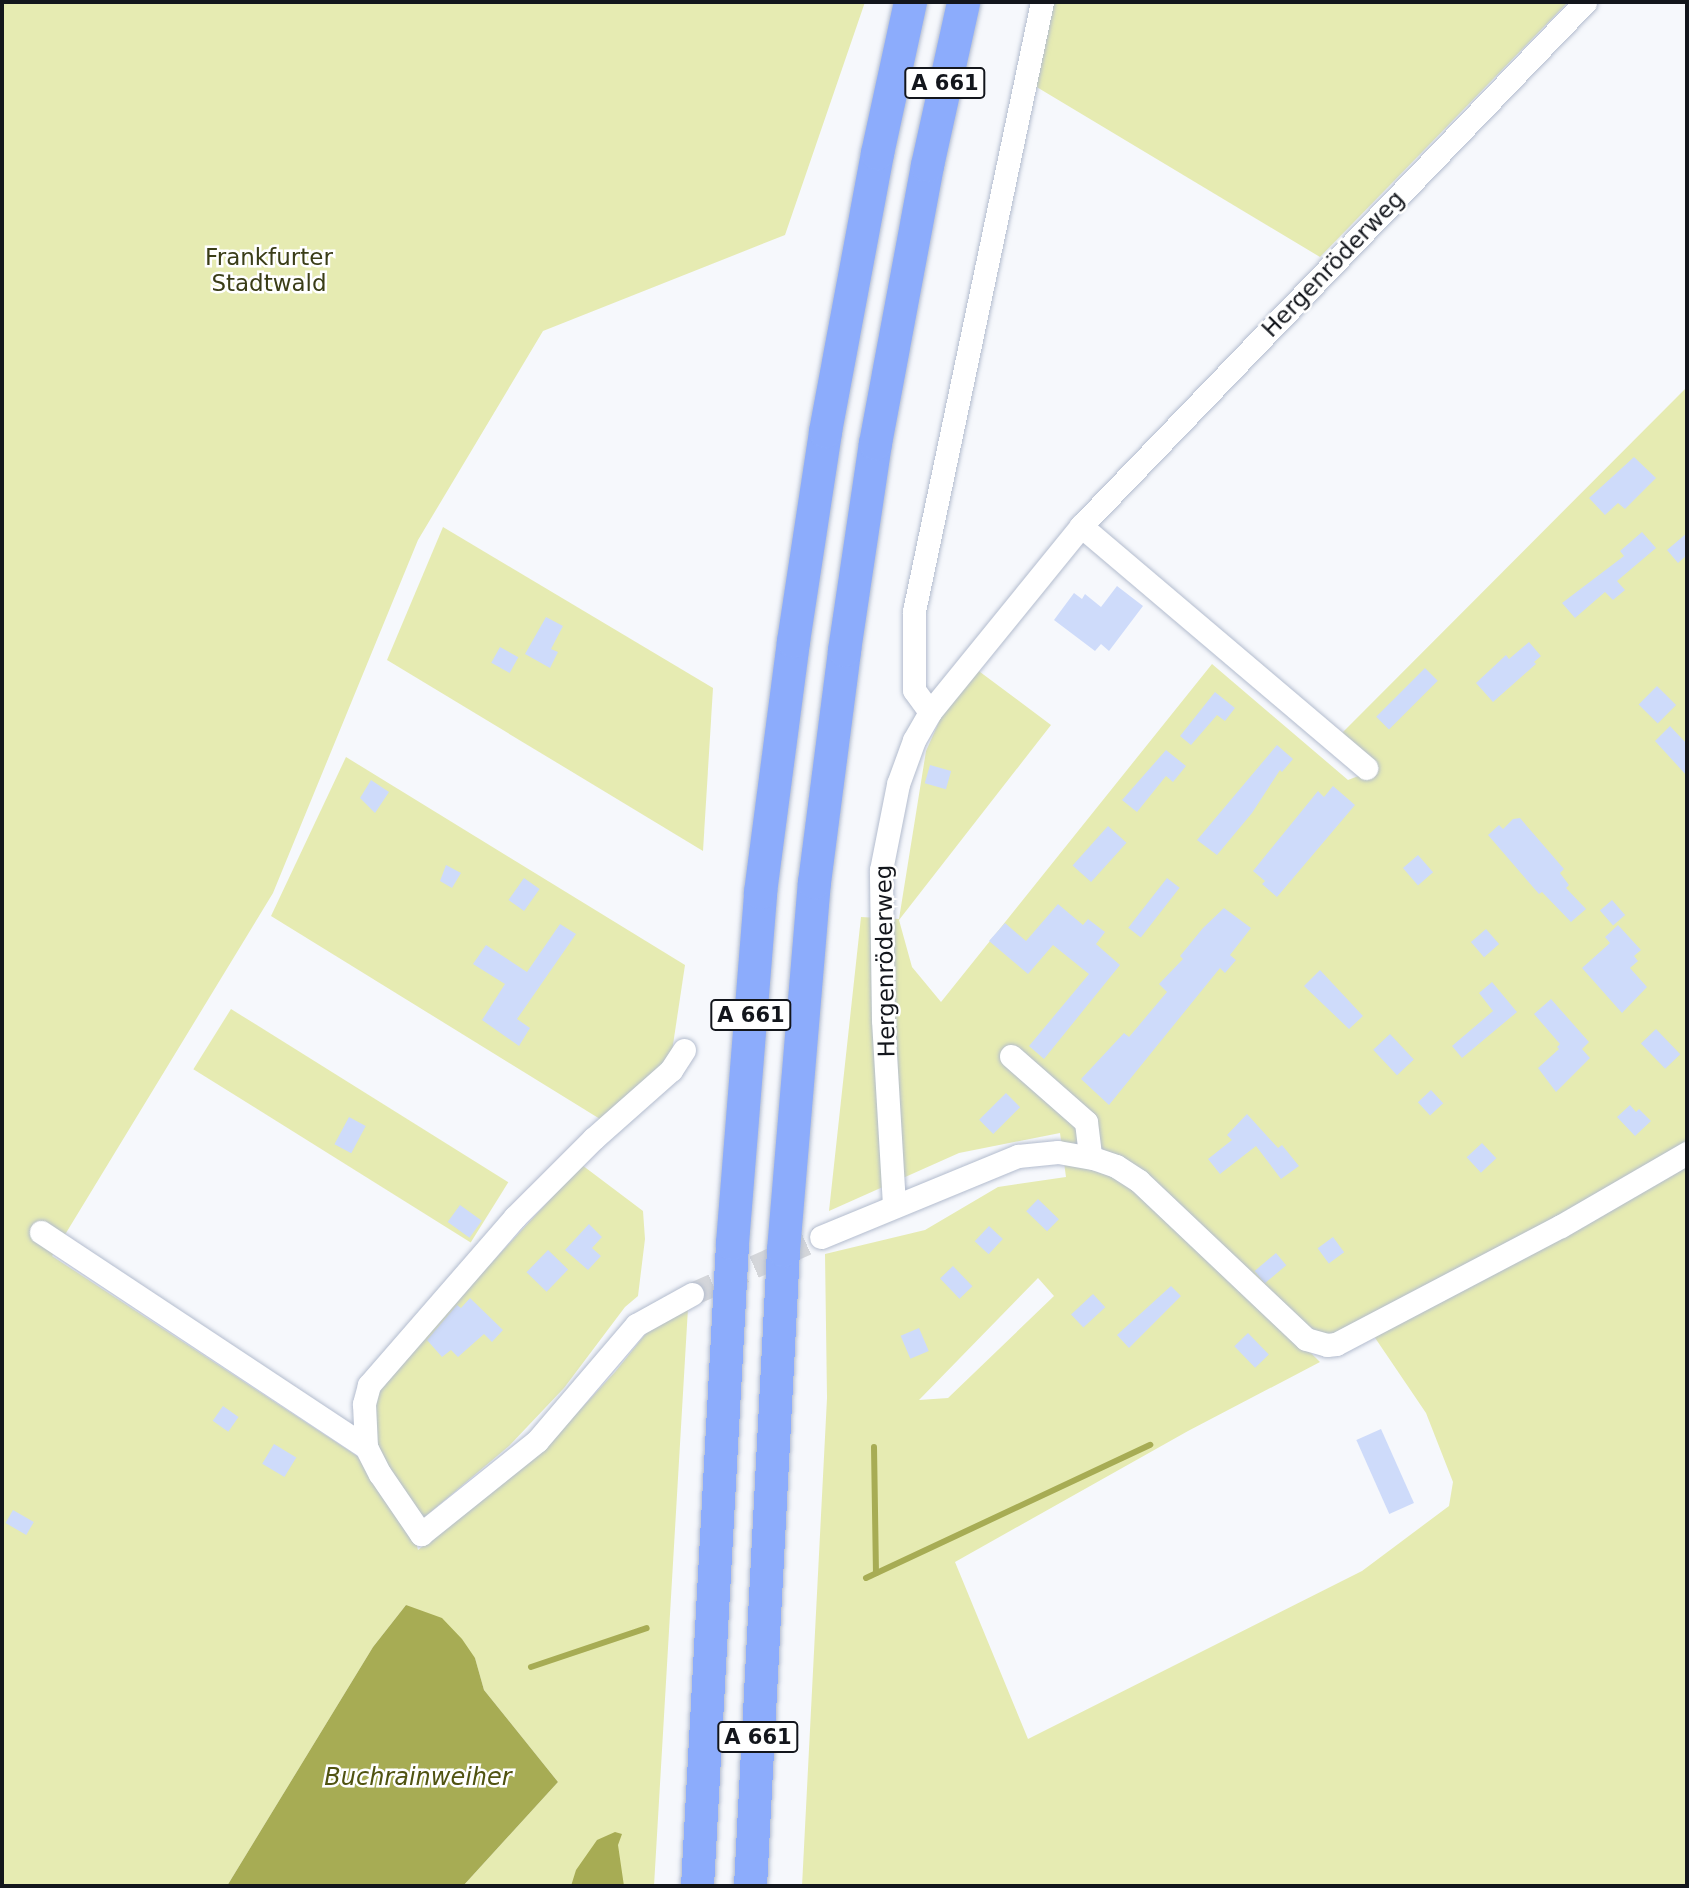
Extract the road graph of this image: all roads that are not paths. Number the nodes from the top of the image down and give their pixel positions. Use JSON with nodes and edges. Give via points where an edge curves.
{"nodes":[{"id":1,"x":910,"y":2,"type":"edge"},
{"id":2,"x":963,"y":2,"type":"edge"},
{"id":3,"x":1042,"y":2,"type":"edge"},
{"id":4,"x":1585,"y":2,"type":"edge"},
{"id":5,"x":1081,"y":526,"type":"junction"},
{"id":6,"x":930,"y":712,"type":"junction"},
{"id":7,"x":1366,"y":768,"type":"dead end"},
{"id":8,"x":684,"y":1049,"type":"dead end"},
{"id":9,"x":1012,"y":1056,"type":"dead end"},
{"id":10,"x":1687,"y":1153,"type":"edge"},
{"id":11,"x":1090,"y":1157,"type":"junction"},
{"id":12,"x":894,"y":1205,"type":"junction"},
{"id":13,"x":41,"y":1232,"type":"dead end"},
{"id":14,"x":821,"y":1237,"type":"tunnel mouth"},
{"id":15,"x":692,"y":1293,"type":"tunnel mouth"},
{"id":16,"x":366,"y":1447,"type":"junction"},
{"id":17,"x":697,"y":1886,"type":"edge"},
{"id":18,"x":750,"y":1886,"type":"edge"}],
"edges":[{"from":1,"to":17,"type":"highway","number":"A 661","via":[[825,431],[760,892],[732,1243]]},
{"from":2,"to":18,"type":"highway","number":"A 661","via":[[875,443],[814,882],[783,1250]]},
{"from":3,"to":6,"type":"street","via":[[914,611],[914,691]]},
{"from":4,"to":5,"type":"street","name":"Hergenröderweg"},
{"from":5,"to":6,"type":"street","name":"Hergenröderweg"},
{"from":5,"to":7,"type":"street"},
{"from":6,"to":12,"type":"street","name":"Hergenröderweg","via":[[898,784],[881,870],[883,1020]]},
{"from":8,"to":16,"type":"street","via":[[671,1070],[515,1217],[369,1385],[364,1404]]},
{"from":9,"to":11,"type":"street","via":[[1086,1122]]},
{"from":10,"to":11,"type":"street","via":[[1561,1226],[1327,1345],[1306,1339],[1139,1181]]},
{"from":11,"to":12,"type":"street","via":[[1058,1152],[1018,1156]]},
{"from":12,"to":14,"type":"street"},
{"from":13,"to":16,"type":"street"},
{"from":15,"to":16,"type":"street","via":[[636,1325],[537,1441],[421,1534]]}]}
